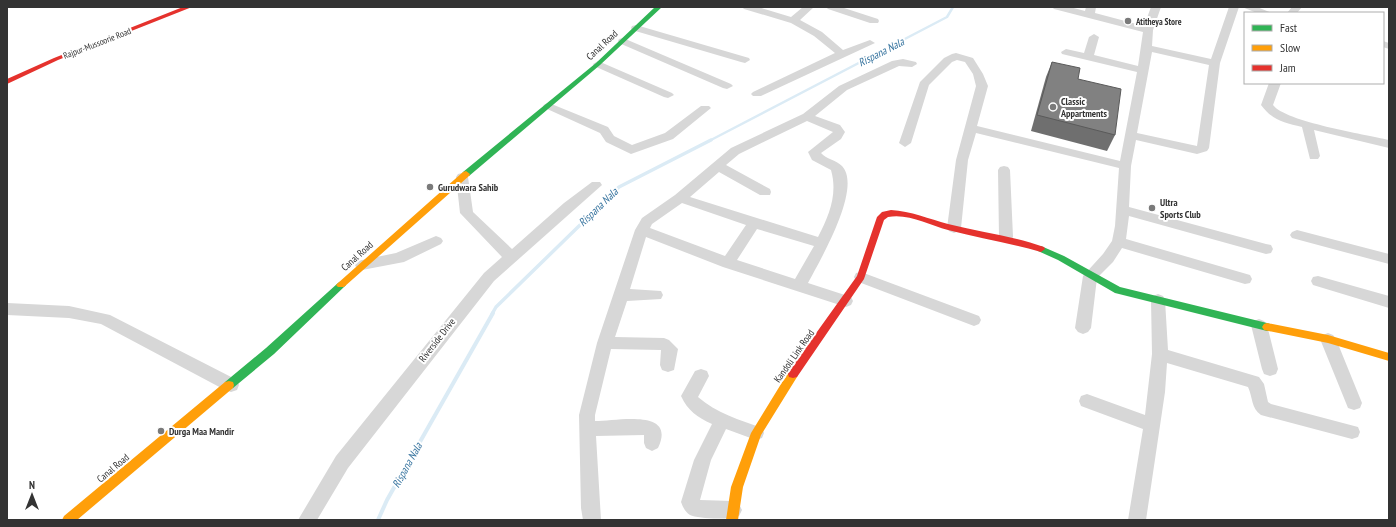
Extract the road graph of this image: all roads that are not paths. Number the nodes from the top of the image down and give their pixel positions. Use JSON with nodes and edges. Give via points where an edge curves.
{"nodes":[{"id":1,"x":164,"y":7,"type":"edge"},
{"id":2,"x":189,"y":7,"type":"edge"},
{"id":3,"x":660,"y":7,"type":"edge"},
{"id":4,"x":746,"y":7,"type":"edge"},
{"id":5,"x":809,"y":7,"type":"edge"},
{"id":6,"x":831,"y":7,"type":"edge"},
{"id":7,"x":1057,"y":7,"type":"edge"},
{"id":8,"x":1156,"y":7,"type":"edge"},
{"id":9,"x":1234,"y":7,"type":"edge"},
{"id":10,"x":1247,"y":7,"type":"edge"},
{"id":11,"x":1091,"y":11,"type":"edge"},
{"id":12,"x":1264,"y":12,"type":"edge"},
{"id":13,"x":793,"y":20,"type":"junction"},
{"id":14,"x":874,"y":21,"type":"dead end"},
{"id":15,"x":636,"y":28,"type":"junction"},
{"id":16,"x":1148,"y":30,"type":"junction"},
{"id":17,"x":1094,"y":37,"type":"dead end"},
{"id":18,"x":623,"y":41,"type":"junction"},
{"id":19,"x":870,"y":43,"type":"dead end"},
{"id":20,"x":1147,"y":48,"type":"junction"},
{"id":21,"x":1066,"y":52,"type":"dead end"},
{"id":22,"x":842,"y":54,"type":"junction"},
{"id":23,"x":1088,"y":57,"type":"junction"},
{"id":24,"x":746,"y":60,"type":"dead end"},
{"id":25,"x":1215,"y":63,"type":"junction"},
{"id":26,"x":598,"y":64,"type":"junction"},
{"id":27,"x":912,"y":64,"type":"dead end"},
{"id":28,"x":1143,"y":70,"type":"junction"},
{"id":29,"x":7,"y":72,"type":"edge"},
{"id":30,"x":7,"y":82,"type":"edge"},
{"id":31,"x":1275,"y":84,"type":"edge"},
{"id":32,"x":727,"y":86,"type":"dead end"},
{"id":33,"x":757,"y":94,"type":"dead end"},
{"id":34,"x":668,"y":95,"type":"dead end"},
{"id":35,"x":549,"y":106,"type":"junction"},
{"id":36,"x":705,"y":108,"type":"dead end"},
{"id":37,"x":807,"y":117,"type":"junction"},
{"id":38,"x":1307,"y":125,"type":"junction"},
{"id":39,"x":971,"y":128,"type":"junction"},
{"id":40,"x":1131,"y":136,"type":"junction"},
{"id":41,"x":906,"y":144,"type":"dead end"},
{"id":42,"x":1389,"y":144,"type":"edge"},
{"id":43,"x":1314,"y":156,"type":"dead end"},
{"id":44,"x":718,"y":166,"type":"junction"},
{"id":45,"x":1125,"y":166,"type":"junction"},
{"id":46,"x":1004,"y":170,"type":"dead end"},
{"id":47,"x":462,"y":177,"type":"junction"},
{"id":48,"x":596,"y":185,"type":"dead end"},
{"id":49,"x":765,"y":192,"type":"dead end"},
{"id":50,"x":680,"y":198,"type":"junction"},
{"id":51,"x":1123,"y":210,"type":"junction"},
{"id":52,"x":754,"y":223,"type":"junction"},
{"id":53,"x":954,"y":228,"type":"junction"},
{"id":54,"x":642,"y":230,"type":"junction"},
{"id":55,"x":1297,"y":235,"type":"dead end"},
{"id":56,"x":1006,"y":237,"type":"junction"},
{"id":57,"x":436,"y":241,"type":"dead end"},
{"id":58,"x":1119,"y":242,"type":"junction"},
{"id":59,"x":822,"y":243,"type":"junction"},
{"id":60,"x":1266,"y":249,"type":"dead end"},
{"id":61,"x":510,"y":256,"type":"junction"},
{"id":62,"x":1389,"y":259,"type":"edge"},
{"id":63,"x":728,"y":263,"type":"junction"},
{"id":64,"x":362,"y":265,"type":"junction"},
{"id":65,"x":1090,"y":276,"type":"junction"},
{"id":66,"x":861,"y":277,"type":"junction"},
{"id":67,"x":1245,"y":278,"type":"dead end"},
{"id":68,"x":1318,"y":281,"type":"dead end"},
{"id":69,"x":799,"y":286,"type":"junction"},
{"id":70,"x":621,"y":295,"type":"junction"},
{"id":71,"x":656,"y":295,"type":"dead end"},
{"id":72,"x":1158,"y":300,"type":"junction"},
{"id":73,"x":846,"y":301,"type":"junction"},
{"id":74,"x":1389,"y":302,"type":"edge"},
{"id":75,"x":7,"y":309,"type":"edge"},
{"id":76,"x":974,"y":320,"type":"dead end"},
{"id":77,"x":1259,"y":325,"type":"junction"},
{"id":78,"x":1083,"y":328,"type":"dead end"},
{"id":79,"x":1328,"y":339,"type":"junction"},
{"id":80,"x":605,"y":343,"type":"junction"},
{"id":81,"x":1160,"y":354,"type":"junction"},
{"id":82,"x":1389,"y":357,"type":"edge"},
{"id":83,"x":668,"y":365,"type":"dead end"},
{"id":84,"x":1270,"y":369,"type":"dead end"},
{"id":85,"x":701,"y":376,"type":"dead end"},
{"id":86,"x":231,"y":385,"type":"junction"},
{"id":87,"x":1087,"y":401,"type":"dead end"},
{"id":88,"x":1354,"y":403,"type":"dead end"},
{"id":89,"x":722,"y":420,"type":"junction"},
{"id":90,"x":1152,"y":425,"type":"junction"},
{"id":91,"x":587,"y":429,"type":"junction"},
{"id":92,"x":1352,"y":432,"type":"dead end"},
{"id":93,"x":756,"y":433,"type":"junction"},
{"id":94,"x":652,"y":443,"type":"dead end"},
{"id":95,"x":733,"y":515,"type":"edge"},
{"id":96,"x":68,"y":520,"type":"edge"},
{"id":97,"x":307,"y":520,"type":"edge"},
{"id":98,"x":592,"y":520,"type":"edge"},
{"id":99,"x":1137,"y":520,"type":"edge"}],
"edges":[{"from":1,"to":29,"type":"street","name":"Rajpur-Mussoorie Road","via":[[60,47]]},
{"from":2,"to":30,"type":"street","name":"Rajpur-Mussoorie Road","via":[[56,59]]},
{"from":3,"to":15,"type":"street","name":"Canal Road"},
{"from":4,"to":13,"type":"street"},
{"from":5,"to":13,"type":"street"},
{"from":6,"to":14,"type":"street"},
{"from":7,"to":11,"type":"street"},
{"from":8,"to":16,"type":"street"},
{"from":9,"to":25,"type":"street"},
{"from":10,"to":12,"type":"street"},
{"from":11,"to":16,"type":"street"},
{"from":13,"to":22,"type":"street","via":[[818,34]]},
{"from":15,"to":18,"type":"street","name":"Canal Road"},
{"from":15,"to":24,"type":"street"},
{"from":16,"to":20,"type":"street"},
{"from":17,"to":23,"type":"street"},
{"from":18,"to":26,"type":"street","name":"Canal Road"},
{"from":18,"to":32,"type":"street"},
{"from":19,"to":22,"type":"street"},
{"from":20,"to":25,"type":"street"},
{"from":20,"to":28,"type":"street"},
{"from":21,"to":23,"type":"street"},
{"from":22,"to":33,"type":"street"},
{"from":23,"to":28,"type":"street"},
{"from":25,"to":40,"type":"street","via":[[1202,149]]},
{"from":26,"to":34,"type":"street"},
{"from":26,"to":35,"type":"street","name":"Canal Road"},
{"from":27,"to":37,"type":"street","via":[[896,64],[843,88]]},
{"from":28,"to":40,"type":"street"},
{"from":31,"to":38,"type":"street","via":[[1267,105],[1269,110],[1277,116]]},
{"from":35,"to":36,"type":"street","via":[[604,130],[610,140],[631,150],[668,136]]},
{"from":35,"to":47,"type":"street","name":"Canal Road"},
{"from":37,"to":44,"type":"street","via":[[742,147]]},
{"from":37,"to":59,"type":"street","via":[[836,128],[839,132],[814,152],[816,157],[837,168],[839,174],[838,206]]},
{"from":38,"to":42,"type":"street"},
{"from":38,"to":43,"type":"street"},
{"from":39,"to":41,"type":"street","via":[[982,86],[969,60],[956,56],[948,60],[924,84]]},
{"from":39,"to":45,"type":"street"},
{"from":39,"to":53,"type":"street","via":[[962,160]]},
{"from":40,"to":45,"type":"street"},
{"from":44,"to":49,"type":"street"},
{"from":44,"to":50,"type":"street"},
{"from":45,"to":51,"type":"street"},
{"from":46,"to":56,"type":"street"},
{"from":47,"to":61,"type":"street","via":[[467,213]]},
{"from":47,"to":64,"type":"street","name":"Canal Road"},
{"from":48,"to":61,"type":"street","name":"Riverside Drive"},
{"from":50,"to":52,"type":"street"},
{"from":50,"to":54,"type":"street","via":[[647,221]]},
{"from":51,"to":58,"type":"street"},
{"from":51,"to":60,"type":"street"},
{"from":52,"to":59,"type":"street"},
{"from":52,"to":63,"type":"street"},
{"from":53,"to":56,"type":"street"},
{"from":53,"to":66,"type":"street","name":"Kandoli Link Road","via":[[897,213],[883,214]]},
{"from":54,"to":63,"type":"street"},
{"from":54,"to":70,"type":"street"},
{"from":55,"to":62,"type":"street"},
{"from":56,"to":65,"type":"street","via":[[1046,250]]},
{"from":57,"to":64,"type":"street","via":[[399,258]]},
{"from":58,"to":65,"type":"street","via":[[1108,258]]},
{"from":58,"to":67,"type":"street"},
{"from":59,"to":69,"type":"street"},
{"from":61,"to":97,"type":"street","name":"Riverside Drive","via":[[465,305],[377,415],[342,462]]},
{"from":63,"to":69,"type":"street"},
{"from":64,"to":86,"type":"street","name":"Canal Road"},
{"from":65,"to":72,"type":"street","via":[[1118,290]]},
{"from":65,"to":78,"type":"street"},
{"from":66,"to":73,"type":"street","name":"Kandoli Link Road"},
{"from":66,"to":76,"type":"street"},
{"from":68,"to":74,"type":"street"},
{"from":69,"to":73,"type":"street"},
{"from":70,"to":71,"type":"street"},
{"from":70,"to":80,"type":"street"},
{"from":72,"to":77,"type":"street"},
{"from":72,"to":81,"type":"street"},
{"from":73,"to":93,"type":"street","name":"Kandoli Link Road"},
{"from":75,"to":86,"type":"street","via":[[75,312],[105,319]]},
{"from":77,"to":79,"type":"street"},
{"from":77,"to":84,"type":"street"},
{"from":79,"to":82,"type":"street"},
{"from":79,"to":88,"type":"street"},
{"from":80,"to":83,"type":"street","via":[[664,344],[670,350]]},
{"from":80,"to":91,"type":"street","via":[[587,415]]},
{"from":81,"to":90,"type":"street"},
{"from":81,"to":92,"type":"street","via":[[1253,382],[1256,384],[1261,406],[1267,410]]},
{"from":85,"to":89,"type":"street","via":[[689,396],[690,400],[694,405]]},
{"from":86,"to":96,"type":"street","name":"Canal Road"},
{"from":87,"to":90,"type":"street"},
{"from":89,"to":93,"type":"street"},
{"from":89,"to":95,"type":"street","via":[[703,460],[690,502],[695,508]]},
{"from":90,"to":99,"type":"street"},
{"from":91,"to":94,"type":"street","via":[[649,427],[653,430]]},
{"from":91,"to":98,"type":"street"},
{"from":93,"to":95,"type":"street","name":"Kandoli Link Road","via":[[738,487]]}]}
